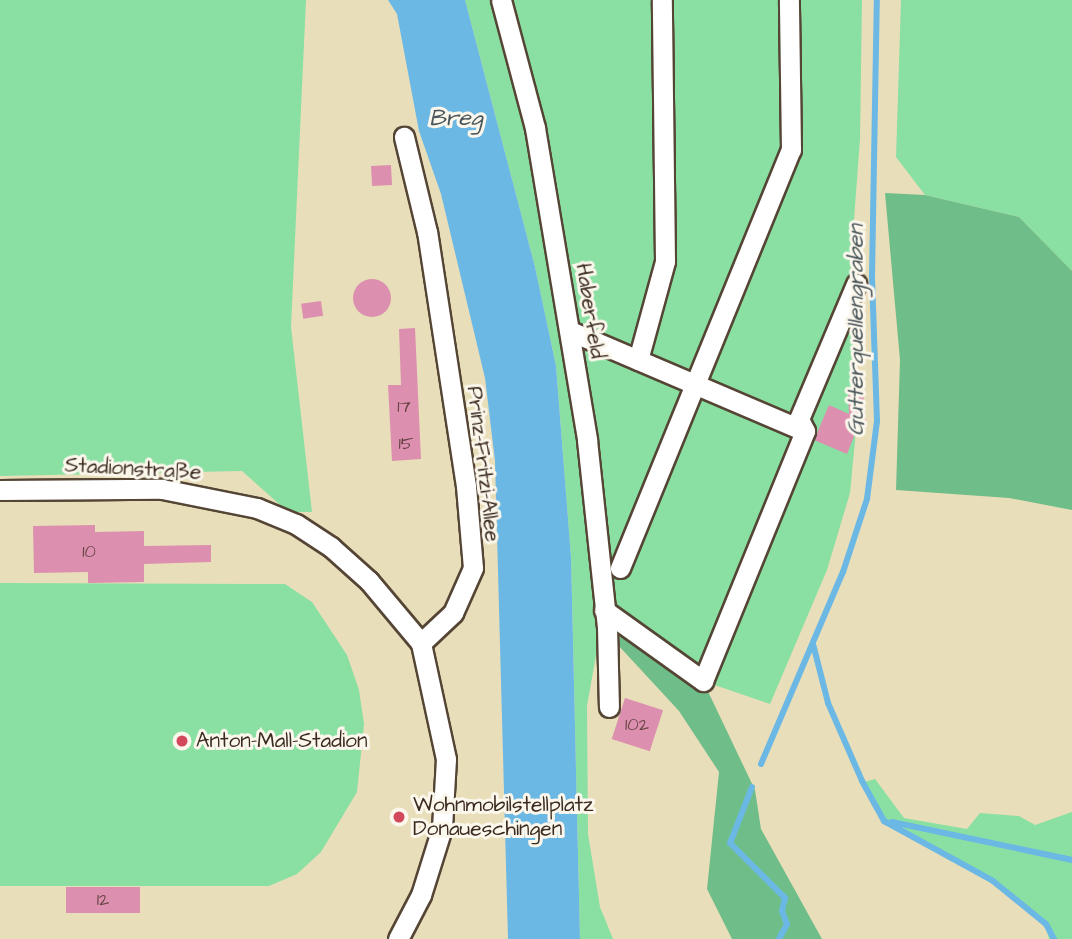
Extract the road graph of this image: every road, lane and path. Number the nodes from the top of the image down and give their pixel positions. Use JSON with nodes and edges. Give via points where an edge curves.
{"nodes":[{"id":1,"x":500,"y":0,"type":"edge"},
{"id":2,"x":662,"y":0,"type":"edge"},
{"id":3,"x":789,"y":0,"type":"edge"},
{"id":4,"x":404,"y":137,"type":"dead end"},
{"id":5,"x":856,"y":284,"type":"dead end"},
{"id":6,"x":570,"y":331,"type":"junction"},
{"id":7,"x":638,"y":360,"type":"junction"},
{"id":8,"x":695,"y":384,"type":"junction"},
{"id":9,"x":805,"y":431,"type":"junction"},
{"id":10,"x":0,"y":489,"type":"edge"},
{"id":11,"x":620,"y":568,"type":"dead end"},
{"id":12,"x":604,"y":610,"type":"junction"},
{"id":13,"x":421,"y":643,"type":"junction"},
{"id":14,"x":609,"y":707,"type":"dead end"},
{"id":15,"x":398,"y":939,"type":"edge"}],
"edges":[{"from":1,"to":6,"type":"street","name":"Haberfeld","via":[[535,128]]},
{"from":2,"to":7,"type":"street","via":[[666,261]]},
{"from":3,"to":8,"type":"street","via":[[790,150]]},
{"from":4,"to":13,"type":"street","name":"Prinz-Fritzi-Allee","via":[[427,232],[466,486],[473,568],[453,613]]},
{"from":5,"to":9,"type":"street","via":[[799,419]]},
{"from":6,"to":7,"type":"street"},
{"from":6,"to":12,"type":"street","name":"Haberfeld","via":[[587,440]]},
{"from":7,"to":8,"type":"street"},
{"from":8,"to":9,"type":"street"},
{"from":8,"to":11,"type":"street"},
{"from":9,"to":12,"type":"street","via":[[703,681]]},
{"from":10,"to":13,"type":"street","name":"Stadionstraße","via":[[162,489],[257,508],[331,547],[369,581]]},
{"from":12,"to":14,"type":"street","name":"Haberfeld"},
{"from":13,"to":15,"type":"street","via":[[446,759],[442,828],[421,895]]}]}
